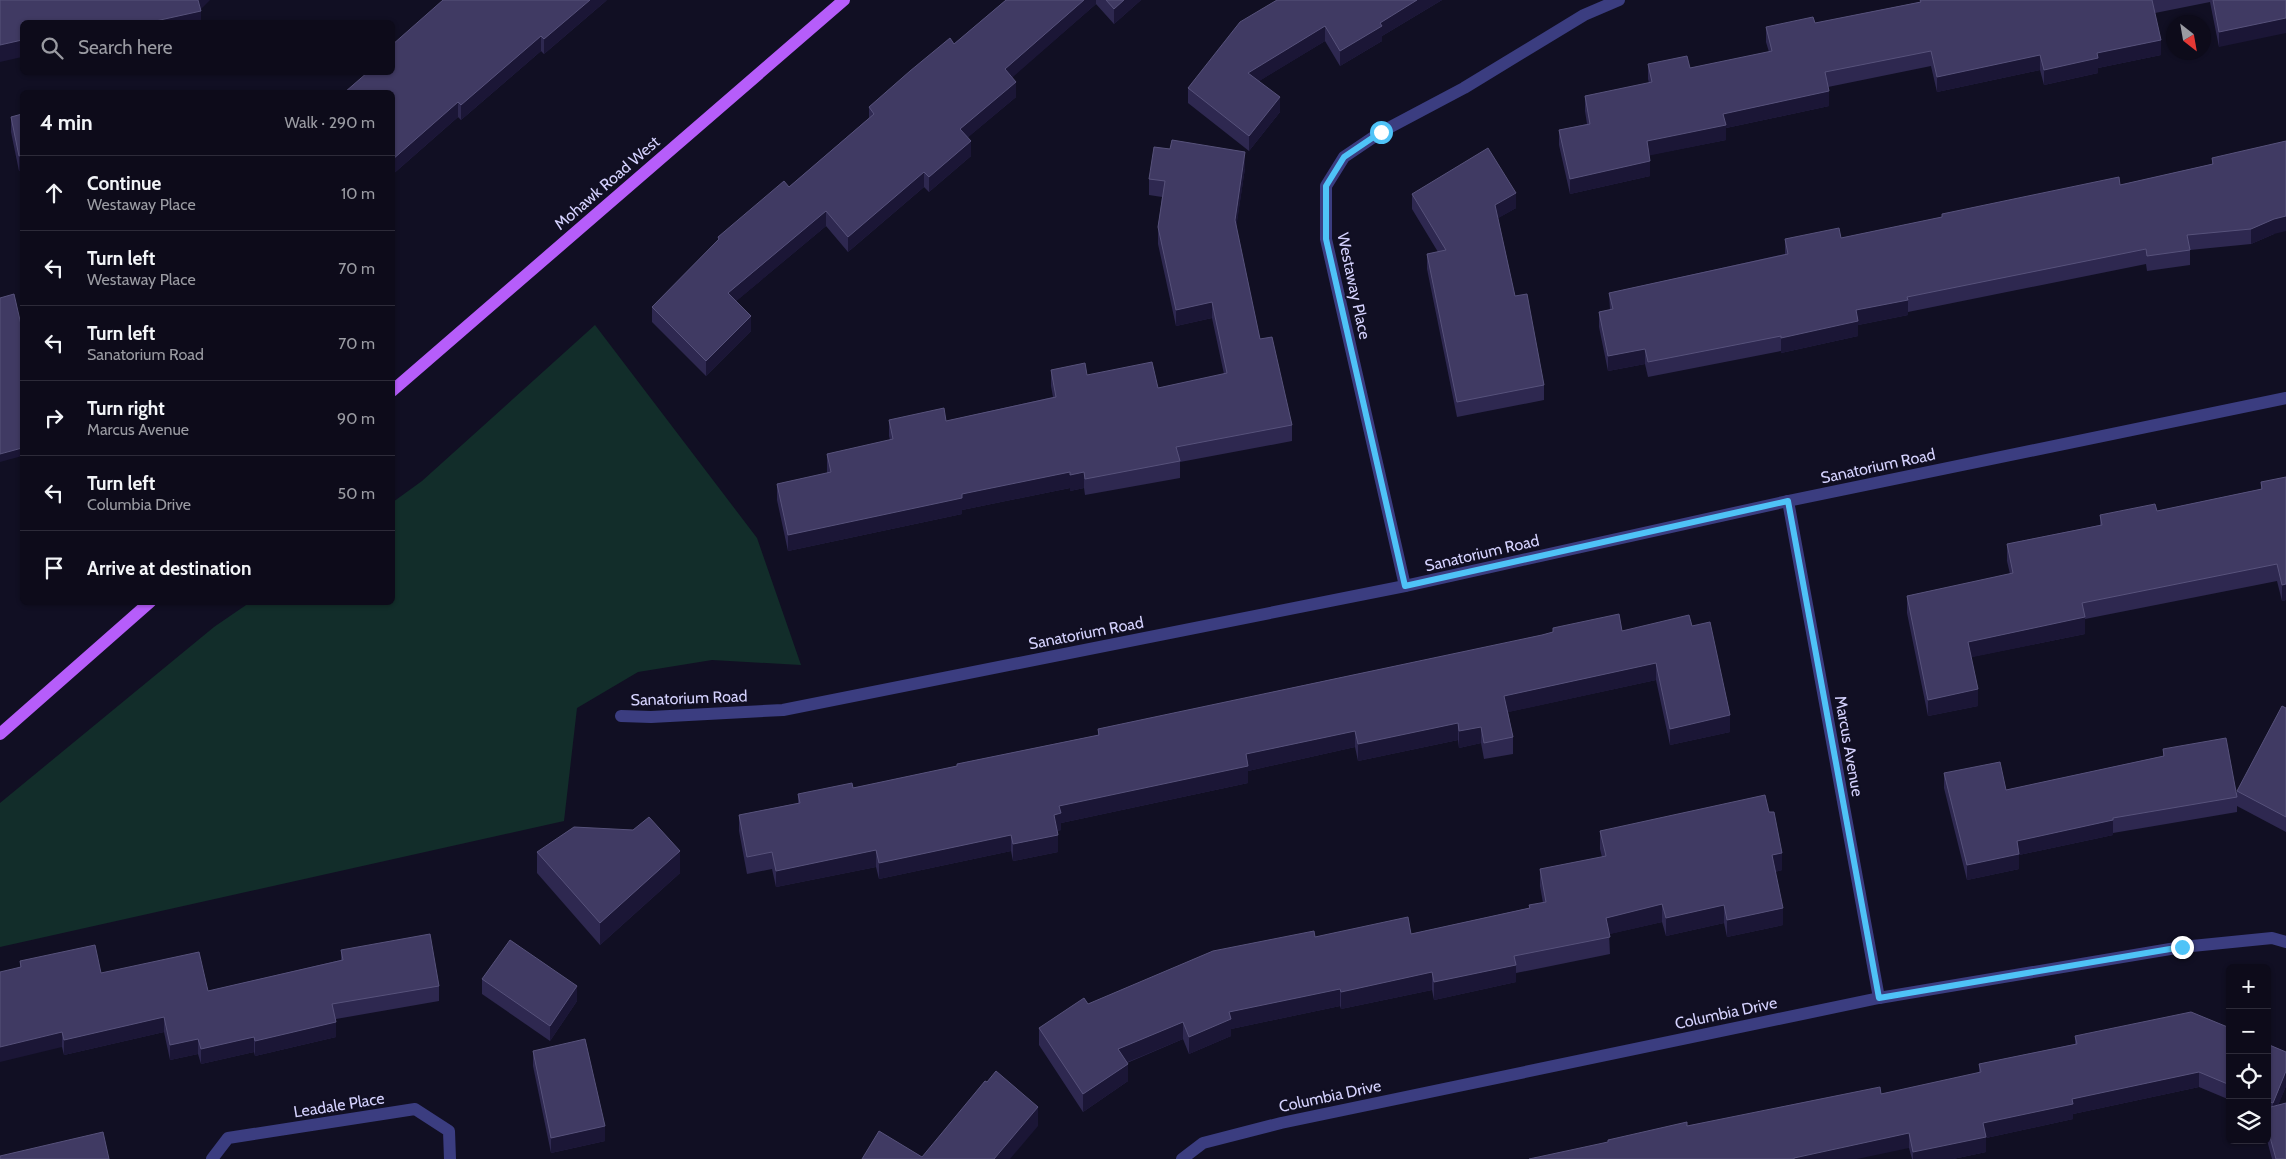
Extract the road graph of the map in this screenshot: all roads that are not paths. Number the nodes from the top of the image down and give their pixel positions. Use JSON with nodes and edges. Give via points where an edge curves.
{"nodes":[{"id":1,"x":844,"y":0,"type":"edge"},
{"id":2,"x":1619,"y":0,"type":"edge"},
{"id":3,"x":395,"y":388,"type":"edge"},
{"id":4,"x":2286,"y":398,"type":"edge"},
{"id":5,"x":1788,"y":501,"type":"junction"},
{"id":6,"x":1405,"y":586,"type":"junction"},
{"id":7,"x":147,"y":605,"type":"edge"},
{"id":8,"x":621,"y":716,"type":"dead end"},
{"id":9,"x":0,"y":734,"type":"edge"},
{"id":10,"x":2286,"y":942,"type":"edge"},
{"id":11,"x":1879,"y":998,"type":"junction"},
{"id":12,"x":212,"y":1159,"type":"edge"},
{"id":13,"x":450,"y":1159,"type":"edge"},
{"id":14,"x":1182,"y":1159,"type":"edge"}],
"edges":[{"from":1,"to":3,"type":"main road","name":"Mohawk Road West"},
{"from":2,"to":6,"type":"street","name":"Westaway Place","via":[[1584,15],[1464,88],[1381,132],[1344,157],[1326,186],[1326,239]]},
{"from":4,"to":5,"type":"street","name":"Sanatorium Road"},
{"from":5,"to":6,"type":"street","name":"Sanatorium Road"},
{"from":5,"to":11,"type":"street","name":"Marcus Avenue"},
{"from":6,"to":8,"type":"street","name":"Sanatorium Road","via":[[783,710]]},
{"from":7,"to":9,"type":"main road"},
{"from":10,"to":11,"type":"street","name":"Columbia Drive","via":[[2272,938],[2182,947]]},
{"from":11,"to":14,"type":"street","name":"Columbia Drive","via":[[1281,1123],[1203,1143]]},
{"from":12,"to":13,"type":"street","name":"Leadale Place","via":[[228,1138],[415,1110],[448,1131]]}]}
